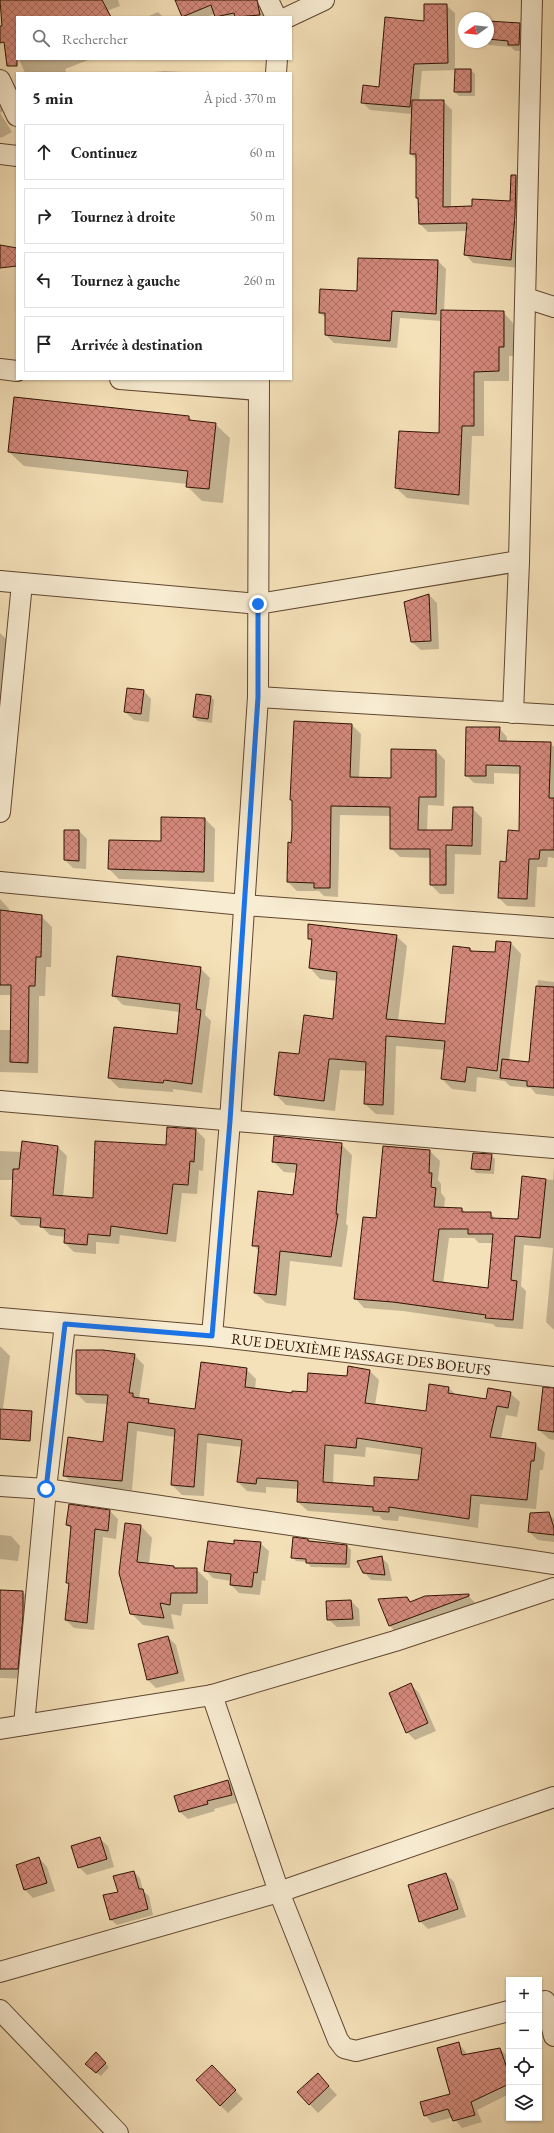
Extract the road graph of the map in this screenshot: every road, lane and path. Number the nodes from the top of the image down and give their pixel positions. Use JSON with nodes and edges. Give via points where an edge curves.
{"nodes":[{"id":1,"x":268,"y":0,"type":"edge"},
{"id":2,"x":324,"y":0,"type":"edge"},
{"id":3,"x":532,"y":0,"type":"edge"},
{"id":4,"x":276,"y":16,"type":"edge"},
{"id":5,"x":290,"y":16,"type":"edge"},
{"id":6,"x":277,"y":60,"type":"edge"},
{"id":7,"x":276,"y":72,"type":"edge"},
{"id":8,"x":0,"y":80,"type":"edge"},
{"id":9,"x":16,"y":114,"type":"edge"},
{"id":10,"x":0,"y":154,"type":"edge"},
{"id":11,"x":16,"y":156,"type":"edge"},
{"id":12,"x":526,"y":298,"type":"junction"},
{"id":13,"x":554,"y":307,"type":"edge"},
{"id":14,"x":0,"y":369,"type":"edge"},
{"id":15,"x":16,"y":371,"type":"edge"},
{"id":16,"x":143,"y":380,"type":"edge"},
{"id":17,"x":258,"y":385,"type":"edge"},
{"id":18,"x":519,"y":561,"type":"junction"},
{"id":19,"x":0,"y":581,"type":"edge"},
{"id":20,"x":22,"y":583,"type":"junction"},
{"id":21,"x":258,"y":604,"type":"junction"},
{"id":22,"x":258,"y":697,"type":"junction"},
{"id":23,"x":512,"y":713,"type":"junction"},
{"id":24,"x":554,"y":715,"type":"edge"},
{"id":25,"x":0,"y":812,"type":"edge"},
{"id":26,"x":0,"y":882,"type":"edge"},
{"id":27,"x":244,"y":905,"type":"junction"},
{"id":28,"x":554,"y":928,"type":"edge"},
{"id":29,"x":0,"y":1101,"type":"edge"},
{"id":30,"x":230,"y":1121,"type":"junction"},
{"id":31,"x":554,"y":1148,"type":"edge"},
{"id":32,"x":0,"y":1318,"type":"edge"},
{"id":33,"x":65,"y":1324,"type":"junction"},
{"id":34,"x":212,"y":1336,"type":"junction"},
{"id":35,"x":554,"y":1377,"type":"edge"},
{"id":36,"x":0,"y":1486,"type":"edge"},
{"id":37,"x":46,"y":1489,"type":"junction"},
{"id":38,"x":554,"y":1564,"type":"edge"},
{"id":39,"x":554,"y":1588,"type":"edge"},
{"id":40,"x":212,"y":1696,"type":"junction"},
{"id":41,"x":24,"y":1725,"type":"junction"},
{"id":42,"x":0,"y":1729,"type":"edge"},
{"id":43,"x":554,"y":1798,"type":"edge"},
{"id":44,"x":279,"y":1892,"type":"junction"},
{"id":45,"x":0,"y":1972,"type":"edge"},
{"id":46,"x":546,"y":2001,"type":"edge"},
{"id":47,"x":0,"y":2010,"type":"edge"},
{"id":48,"x":506,"y":2012,"type":"edge"},
{"id":49,"x":554,"y":2036,"type":"edge"},
{"id":50,"x":118,"y":2133,"type":"edge"}],
"edges":[{"from":1,"to":4,"type":"street"},
{"from":2,"to":5,"type":"street"},
{"from":3,"to":12,"type":"street"},
{"from":6,"to":7,"type":"street"},
{"from":8,"to":9,"type":"street"},
{"from":10,"to":11,"type":"street"},
{"from":12,"to":13,"type":"street"},
{"from":12,"to":18,"type":"street"},
{"from":14,"to":15,"type":"street"},
{"from":16,"to":17,"type":"street"},
{"from":17,"to":21,"type":"street"},
{"from":18,"to":21,"type":"street"},
{"from":18,"to":23,"type":"street"},
{"from":19,"to":20,"type":"street"},
{"from":20,"to":21,"type":"street"},
{"from":20,"to":25,"type":"street"},
{"from":21,"to":22,"type":"street"},
{"from":22,"to":23,"type":"street"},
{"from":22,"to":27,"type":"street"},
{"from":23,"to":24,"type":"street"},
{"from":26,"to":27,"type":"street"},
{"from":27,"to":28,"type":"street"},
{"from":27,"to":30,"type":"street"},
{"from":29,"to":30,"type":"street"},
{"from":30,"to":31,"type":"street"},
{"from":30,"to":34,"type":"street"},
{"from":32,"to":33,"type":"street","name":"RUE DEUXIÈME PASSAGE DES BOEUFS"},
{"from":33,"to":34,"type":"street","name":"RUE DEUXIÈME PASSAGE DES BOEUFS"},
{"from":33,"to":37,"type":"street"},
{"from":34,"to":35,"type":"street","name":"RUE DEUXIÈME PASSAGE DES BOEUFS"},
{"from":36,"to":37,"type":"street"},
{"from":37,"to":38,"type":"street"},
{"from":37,"to":41,"type":"street"},
{"from":39,"to":40,"type":"street","via":[[395,1641]]},
{"from":40,"to":41,"type":"street"},
{"from":40,"to":44,"type":"street"},
{"from":41,"to":42,"type":"street"},
{"from":43,"to":44,"type":"street"},
{"from":44,"to":45,"type":"street"},
{"from":44,"to":48,"type":"street","via":[[338,2040],[344,2048],[356,2051]]},
{"from":46,"to":49,"type":"street"},
{"from":47,"to":50,"type":"street"}]}
